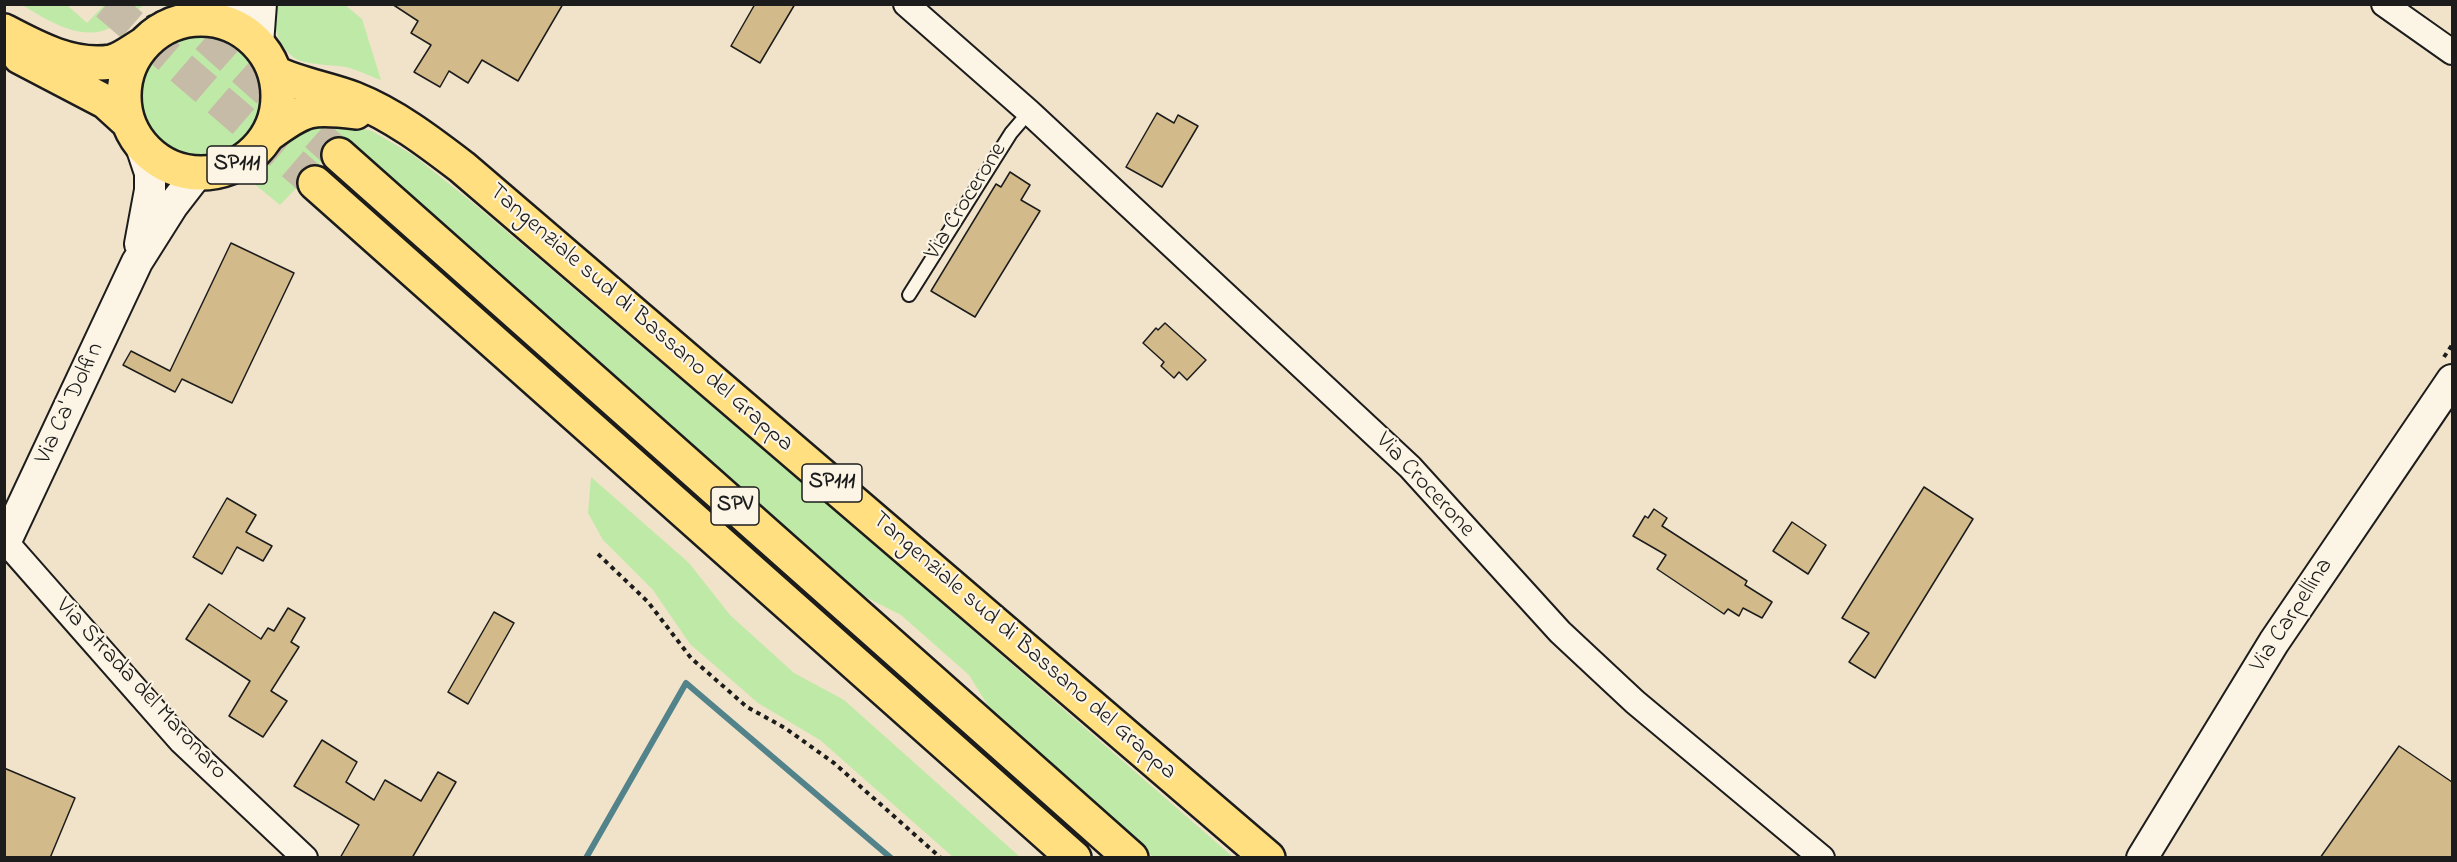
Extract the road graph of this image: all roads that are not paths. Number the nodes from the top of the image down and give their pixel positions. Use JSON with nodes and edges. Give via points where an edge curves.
{"nodes":[{"id":1,"x":261,"y":4,"type":"edge"},
{"id":2,"x":906,"y":4,"type":"edge"},
{"id":3,"x":2384,"y":4,"type":"edge"},
{"id":4,"x":223,"y":12,"type":"edge"},
{"id":5,"x":4,"y":31,"type":"edge"},
{"id":6,"x":143,"y":33,"type":"junction"},
{"id":7,"x":258,"y":44,"type":"junction"},
{"id":8,"x":4,"y":45,"type":"edge"},
{"id":9,"x":2452,"y":52,"type":"edge"},
{"id":10,"x":275,"y":73,"type":"junction"},
{"id":11,"x":1029,"y":112,"type":"junction"},
{"id":12,"x":390,"y":116,"type":"junction"},
{"id":13,"x":134,"y":132,"type":"junction"},
{"id":14,"x":268,"y":134,"type":"junction"},
{"id":15,"x":339,"y":156,"type":"tunnel mouth"},
{"id":16,"x":197,"y":174,"type":"junction"},
{"id":17,"x":315,"y":183,"type":"tunnel mouth"},
{"id":18,"x":136,"y":262,"type":"junction"},
{"id":19,"x":909,"y":296,"type":"dead end"},
{"id":20,"x":2452,"y":380,"type":"edge"},
{"id":21,"x":5,"y":543,"type":"edge"},
{"id":22,"x":305,"y":858,"type":"edge"},
{"id":23,"x":1074,"y":858,"type":"edge"},
{"id":24,"x":1131,"y":858,"type":"edge"},
{"id":25,"x":1268,"y":858,"type":"edge"},
{"id":26,"x":1822,"y":858,"type":"edge"},
{"id":27,"x":2142,"y":858,"type":"edge"}],
"edges":[{"from":1,"to":7,"type":"street"},
{"from":2,"to":11,"type":"street","name":"Via Crocerone"},
{"from":3,"to":9,"type":"street"},
{"from":4,"to":6,"type":"main road","name":"Tangenziale sud di Bassano del Grappa","number":"SP111"},
{"from":4,"to":7,"type":"main road","name":"Tangenziale sud di Bassano del Grappa","number":"SP111"},
{"from":5,"to":6,"type":"main road","name":"Tangenziale sud di Bassano del Grappa","number":"SP111","via":[[42,51],[85,62],[113,62]]},
{"from":6,"to":13,"type":"main road","name":"Tangenziale sud di Bassano del Grappa","number":"SP111","via":[[126,79],[124,100]]},
{"from":7,"to":10,"type":"main road","name":"Tangenziale sud di Bassano del Grappa","number":"SP111"},
{"from":8,"to":13,"type":"main road","name":"Tangenziale sud di Bassano del Grappa","number":"SP111","via":[[52,76],[105,102]]},
{"from":10,"to":12,"type":"main road","name":"Tangenziale sud di Bassano del Grappa","number":"SP111","via":[[354,99]]},
{"from":10,"to":14,"type":"main road","name":"Tangenziale sud di Bassano del Grappa","number":"SP111","via":[[276,115]]},
{"from":11,"to":19,"type":"lane","name":"Via Crocerone","via":[[1011,133]]},
{"from":11,"to":26,"type":"street","name":"Via Crocerone","via":[[1410,467],[1560,632],[1635,702]]},
{"from":12,"to":14,"type":"main road","name":"Tangenziale sud di Bassano del Grappa","number":"SP111","via":[[321,108],[294,116]]},
{"from":12,"to":25,"type":"main road","name":"Tangenziale sud di Bassano del Grappa","number":"SP111","via":[[462,167]]},
{"from":13,"to":16,"type":"main road","name":"Tangenziale sud di Bassano del Grappa","number":"SP111","via":[[155,158],[175,169]]},
{"from":13,"to":18,"type":"street","name":"Via Ca' Dolfin","via":[[150,172]]},
{"from":14,"to":16,"type":"main road","name":"Tangenziale sud di Bassano del Grappa","number":"SP111","via":[[238,164],[218,172]]},
{"from":15,"to":24,"type":"main road","number":"SPV"},
{"from":16,"to":18,"type":"street","name":"Via Ca' Dolfin"},
{"from":17,"to":23,"type":"main road","number":"SPV"},
{"from":18,"to":21,"type":"street","name":"Via Ca' Dolfin"},
{"from":20,"to":27,"type":"street","name":"Via Carpellina","via":[[2274,642]]},
{"from":21,"to":22,"type":"street","name":"Via Strada del Maronaro","via":[[181,741]]}]}
